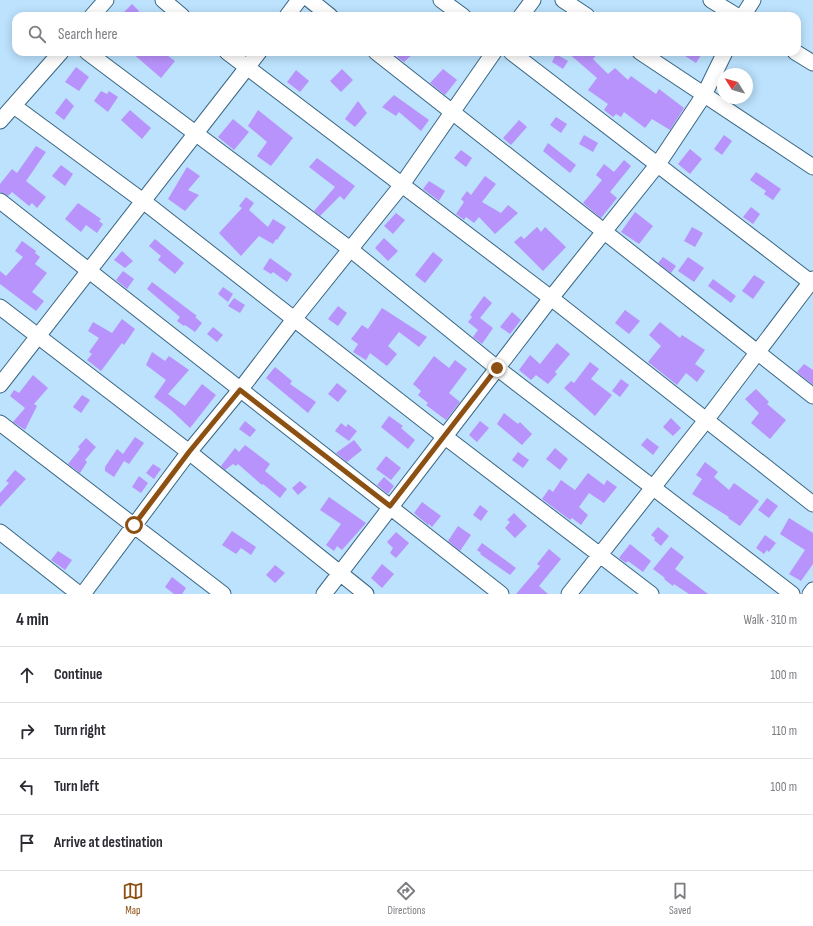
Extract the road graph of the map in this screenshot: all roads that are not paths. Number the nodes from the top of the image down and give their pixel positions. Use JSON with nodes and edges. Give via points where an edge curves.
{"nodes":[{"id":1,"x":106,"y":0,"type":"edge"},
{"id":2,"x":163,"y":0,"type":"edge"},
{"id":3,"x":299,"y":0,"type":"edge"},
{"id":4,"x":310,"y":0,"type":"edge"},
{"id":5,"x":441,"y":0,"type":"edge"},
{"id":6,"x":532,"y":0,"type":"edge"},
{"id":7,"x":563,"y":0,"type":"edge"},
{"id":8,"x":711,"y":0,"type":"edge"},
{"id":9,"x":753,"y":0,"type":"edge"},
{"id":10,"x":96,"y":12,"type":"edge"},
{"id":11,"x":177,"y":12,"type":"edge"},
{"id":12,"x":290,"y":12,"type":"edge"},
{"id":13,"x":325,"y":12,"type":"edge"},
{"id":14,"x":458,"y":12,"type":"edge"},
{"id":15,"x":523,"y":12,"type":"edge"},
{"id":16,"x":581,"y":12,"type":"edge"},
{"id":17,"x":730,"y":12,"type":"edge"},
{"id":18,"x":746,"y":12,"type":"edge"},
{"id":19,"x":58,"y":56,"type":"edge"},
{"id":20,"x":92,"y":56,"type":"edge"},
{"id":21,"x":232,"y":56,"type":"edge"},
{"id":22,"x":256,"y":56,"type":"edge"},
{"id":23,"x":381,"y":56,"type":"edge"},
{"id":24,"x":491,"y":56,"type":"edge"},
{"id":25,"x":516,"y":56,"type":"edge"},
{"id":26,"x":646,"y":56,"type":"edge"},
{"id":27,"x":723,"y":56,"type":"edge"},
{"id":28,"x":801,"y":56,"type":"edge"},
{"id":29,"x":813,"y":63,"type":"edge"},
{"id":30,"x":246,"y":68,"type":"junction"},
{"id":31,"x":704,"y":95,"type":"junction"},
{"id":32,"x":14,"y":106,"type":"junction"},
{"id":33,"x":452,"y":112,"type":"junction"},
{"id":34,"x":0,"y":121,"type":"edge"},
{"id":35,"x":195,"y":135,"type":"junction"},
{"id":36,"x":658,"y":164,"type":"junction"},
{"id":37,"x":813,"y":167,"type":"edge"},
{"id":38,"x":401,"y":186,"type":"junction"},
{"id":39,"x":0,"y":201,"type":"edge"},
{"id":40,"x":143,"y":201,"type":"junction"},
{"id":41,"x":604,"y":232,"type":"junction"},
{"id":42,"x":350,"y":249,"type":"junction"},
{"id":43,"x":89,"y":271,"type":"junction"},
{"id":44,"x":812,"y":282,"type":"edge"},
{"id":45,"x":551,"y":298,"type":"junction"},
{"id":46,"x":0,"y":307,"type":"edge"},
{"id":47,"x":295,"y":318,"type":"junction"},
{"id":48,"x":39,"y":335,"type":"junction"},
{"id":49,"x":757,"y":352,"type":"junction"},
{"id":50,"x":497,"y":368,"type":"junction"},
{"id":51,"x":0,"y":385,"type":"edge"},
{"id":52,"x":240,"y":390,"type":"junction"},
{"id":53,"x":813,"y":396,"type":"edge"},
{"id":54,"x":707,"y":419,"type":"junction"},
{"id":55,"x":0,"y":423,"type":"edge"},
{"id":56,"x":444,"y":436,"type":"junction"},
{"id":57,"x":189,"y":452,"type":"junction"},
{"id":58,"x":652,"y":488,"type":"junction"},
{"id":59,"x":813,"y":504,"type":"edge"},
{"id":60,"x":390,"y":506,"type":"junction"},
{"id":61,"x":134,"y":525,"type":"junction"},
{"id":62,"x":0,"y":532,"type":"edge"},
{"id":63,"x":600,"y":554,"type":"junction"},
{"id":64,"x":340,"y":573,"type":"junction"},
{"id":65,"x":813,"y":590,"type":"edge"},
{"id":66,"x":79,"y":594,"type":"edge"},
{"id":67,"x":83,"y":594,"type":"edge"},
{"id":68,"x":222,"y":594,"type":"edge"},
{"id":69,"x":324,"y":594,"type":"edge"},
{"id":70,"x":366,"y":594,"type":"edge"},
{"id":71,"x":501,"y":594,"type":"edge"},
{"id":72,"x":569,"y":594,"type":"edge"},
{"id":73,"x":651,"y":594,"type":"edge"},
{"id":74,"x":792,"y":594,"type":"edge"},
{"id":75,"x":810,"y":594,"type":"edge"}],
"edges":[{"from":1,"to":10,"type":"street"},
{"from":2,"to":11,"type":"street"},
{"from":3,"to":12,"type":"street"},
{"from":4,"to":13,"type":"street"},
{"from":5,"to":14,"type":"street"},
{"from":6,"to":15,"type":"street"},
{"from":7,"to":16,"type":"street"},
{"from":8,"to":17,"type":"street"},
{"from":9,"to":18,"type":"street"},
{"from":19,"to":32,"type":"street"},
{"from":20,"to":35,"type":"street"},
{"from":21,"to":30,"type":"street"},
{"from":22,"to":30,"type":"street"},
{"from":23,"to":33,"type":"street"},
{"from":24,"to":33,"type":"street"},
{"from":25,"to":36,"type":"street"},
{"from":26,"to":31,"type":"street"},
{"from":27,"to":31,"type":"street"},
{"from":28,"to":29,"type":"street"},
{"from":30,"to":35,"type":"street"},
{"from":30,"to":38,"type":"street"},
{"from":31,"to":36,"type":"street"},
{"from":31,"to":37,"type":"street"},
{"from":32,"to":34,"type":"street"},
{"from":32,"to":40,"type":"street"},
{"from":33,"to":38,"type":"street"},
{"from":33,"to":41,"type":"street"},
{"from":35,"to":40,"type":"street"},
{"from":35,"to":42,"type":"street"},
{"from":36,"to":41,"type":"street"},
{"from":36,"to":44,"type":"street"},
{"from":38,"to":42,"type":"street"},
{"from":38,"to":45,"type":"street"},
{"from":39,"to":43,"type":"street"},
{"from":40,"to":43,"type":"street"},
{"from":40,"to":47,"type":"street"},
{"from":41,"to":45,"type":"street"},
{"from":41,"to":49,"type":"street"},
{"from":42,"to":47,"type":"street"},
{"from":42,"to":50,"type":"street"},
{"from":43,"to":48,"type":"street"},
{"from":43,"to":52,"type":"street"},
{"from":44,"to":49,"type":"street"},
{"from":45,"to":50,"type":"street"},
{"from":45,"to":54,"type":"street"},
{"from":46,"to":48,"type":"street"},
{"from":47,"to":52,"type":"street"},
{"from":47,"to":56,"type":"street"},
{"from":48,"to":51,"type":"street"},
{"from":48,"to":57,"type":"street"},
{"from":49,"to":53,"type":"street"},
{"from":49,"to":54,"type":"street"},
{"from":50,"to":56,"type":"street"},
{"from":50,"to":58,"type":"street"},
{"from":52,"to":57,"type":"street"},
{"from":52,"to":60,"type":"street"},
{"from":54,"to":58,"type":"street"},
{"from":54,"to":59,"type":"street"},
{"from":55,"to":61,"type":"street"},
{"from":56,"to":60,"type":"street"},
{"from":56,"to":63,"type":"street"},
{"from":57,"to":61,"type":"street"},
{"from":57,"to":64,"type":"street"},
{"from":58,"to":63,"type":"street"},
{"from":58,"to":74,"type":"street"},
{"from":60,"to":64,"type":"street"},
{"from":60,"to":71,"type":"street"},
{"from":61,"to":67,"type":"street"},
{"from":61,"to":68,"type":"street"},
{"from":62,"to":66,"type":"street"},
{"from":63,"to":72,"type":"street"},
{"from":63,"to":73,"type":"street"},
{"from":64,"to":69,"type":"street"},
{"from":64,"to":70,"type":"street"},
{"from":65,"to":75,"type":"street"}]}
